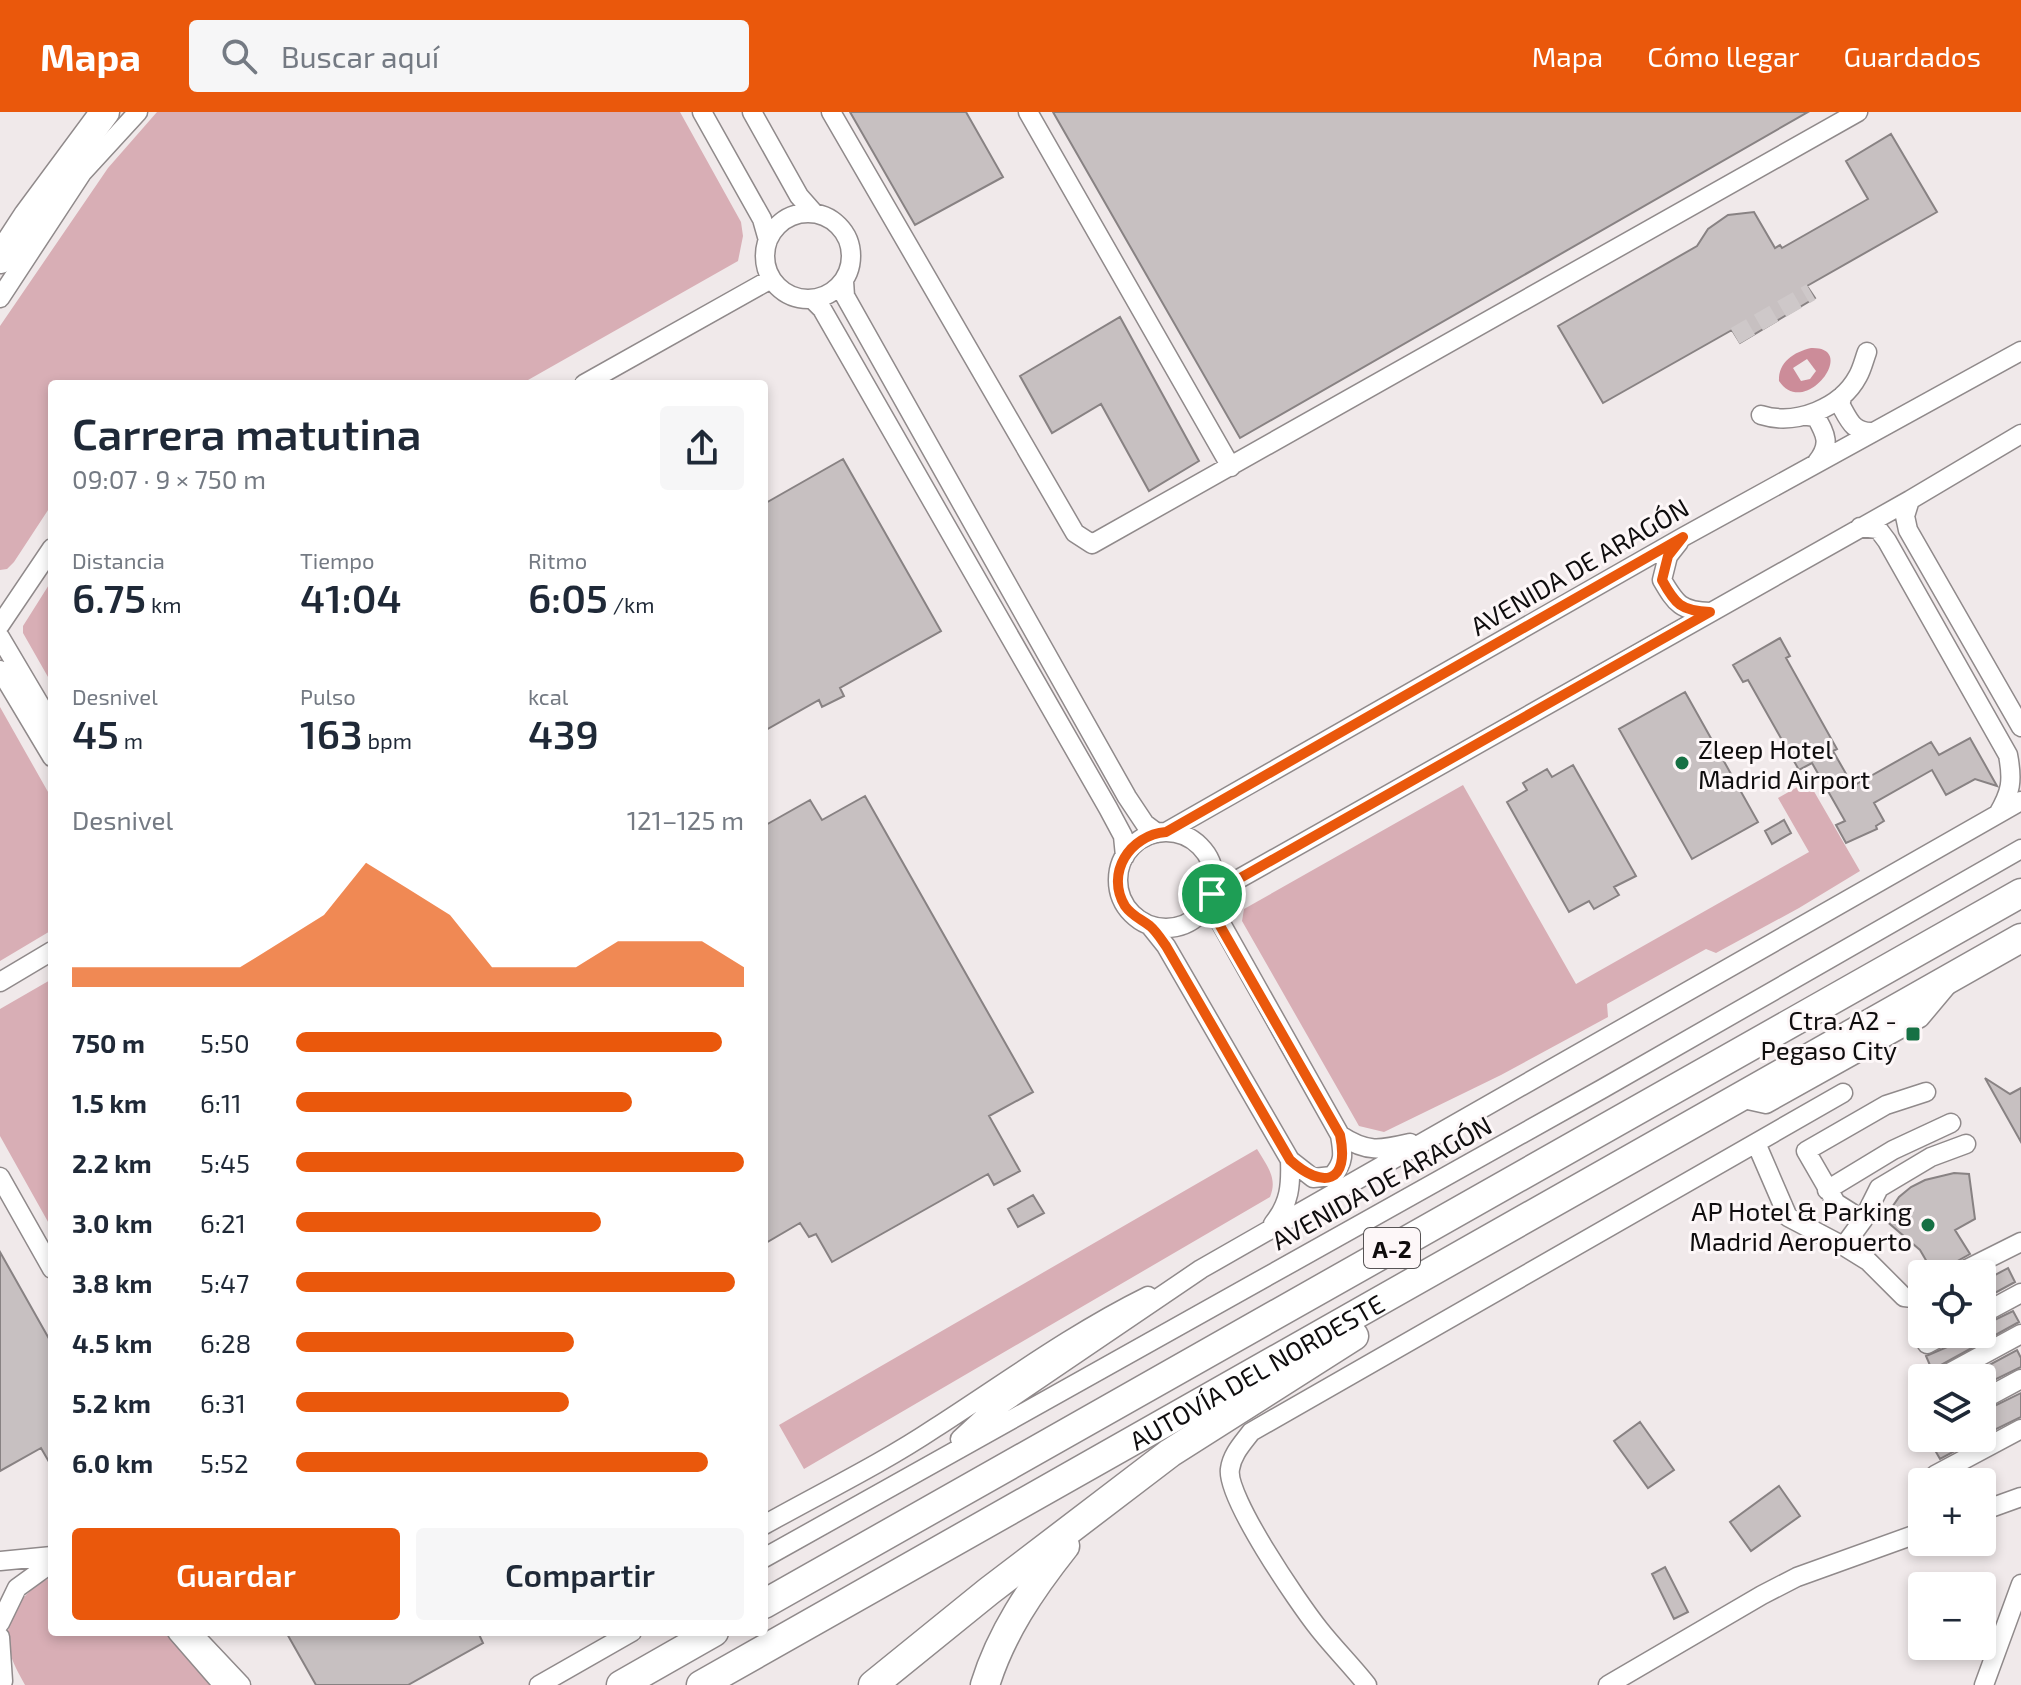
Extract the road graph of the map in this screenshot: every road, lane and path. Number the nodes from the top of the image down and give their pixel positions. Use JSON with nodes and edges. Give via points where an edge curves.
{"nodes":[{"id":1,"x":105,"y":112,"type":"edge"},
{"id":2,"x":138,"y":112,"type":"edge"},
{"id":3,"x":702,"y":112,"type":"edge"},
{"id":4,"x":752,"y":112,"type":"edge"},
{"id":5,"x":831,"y":112,"type":"edge"},
{"id":6,"x":1028,"y":112,"type":"edge"},
{"id":7,"x":1858,"y":112,"type":"edge"},
{"id":8,"x":814,"y":213,"type":"junction"},
{"id":9,"x":768,"y":240,"type":"junction"},
{"id":10,"x":0,"y":259,"type":"edge"},
{"id":11,"x":771,"y":279,"type":"junction"},
{"id":12,"x":844,"y":281,"type":"junction"},
{"id":13,"x":0,"y":298,"type":"edge"},
{"id":14,"x":812,"y":299,"type":"junction"},
{"id":15,"x":1867,"y":352,"type":"dead end"},
{"id":16,"x":2019,"y":353,"type":"edge"},
{"id":17,"x":591,"y":380,"type":"edge"},
{"id":18,"x":1843,"y":395,"type":"junction"},
{"id":19,"x":1761,"y":415,"type":"dead end"},
{"id":20,"x":1808,"y":416,"type":"junction"},
{"id":21,"x":1873,"y":432,"type":"junction"},
{"id":22,"x":2021,"y":434,"type":"edge"},
{"id":23,"x":1816,"y":464,"type":"junction"},
{"id":24,"x":1231,"y":467,"type":"junction"},
{"id":25,"x":1910,"y":500,"type":"junction"},
{"id":26,"x":1860,"y":527,"type":"junction"},
{"id":27,"x":1683,"y":537,"type":"junction"},
{"id":28,"x":48,"y":554,"type":"edge"},
{"id":29,"x":1710,"y":612,"type":"junction"},
{"id":30,"x":0,"y":625,"type":"edge"},
{"id":31,"x":0,"y":637,"type":"edge"},
{"id":32,"x":0,"y":670,"type":"edge"},
{"id":33,"x":48,"y":718,"type":"edge"},
{"id":34,"x":2021,"y":727,"type":"edge"},
{"id":35,"x":48,"y":750,"type":"edge"},
{"id":36,"x":2021,"y":801,"type":"edge"},
{"id":37,"x":1997,"y":815,"type":"junction"},
{"id":38,"x":1162,"y":832,"type":"junction"},
{"id":39,"x":2021,"y":849,"type":"edge"},
{"id":40,"x":1125,"y":856,"type":"junction"},
{"id":41,"x":2021,"y":893,"type":"edge"},
{"id":42,"x":1211,"y":898,"type":"junction"},
{"id":43,"x":1150,"y":926,"type":"junction"},
{"id":44,"x":2021,"y":938,"type":"edge"},
{"id":45,"x":48,"y":953,"type":"edge"},
{"id":46,"x":0,"y":982,"type":"edge"},
{"id":47,"x":1926,"y":1092,"type":"dead end"},
{"id":48,"x":1843,"y":1093,"type":"dead end"},
{"id":49,"x":1951,"y":1123,"type":"dead end"},
{"id":50,"x":1340,"y":1135,"type":"junction"},
{"id":51,"x":1428,"y":1138,"type":"junction"},
{"id":52,"x":1756,"y":1143,"type":"junction"},
{"id":53,"x":1966,"y":1144,"type":"dead end"},
{"id":54,"x":1640,"y":1154,"type":"junction"},
{"id":55,"x":1290,"y":1160,"type":"junction"},
{"id":56,"x":0,"y":1177,"type":"edge"},
{"id":57,"x":1827,"y":1190,"type":"junction"},
{"id":58,"x":1863,"y":1220,"type":"junction"},
{"id":59,"x":1270,"y":1228,"type":"junction"},
{"id":60,"x":2021,"y":1242,"type":"edge"},
{"id":61,"x":1847,"y":1248,"type":"junction"},
{"id":62,"x":1985,"y":1260,"type":"edge"},
{"id":63,"x":48,"y":1262,"type":"edge"},
{"id":64,"x":1201,"y":1269,"type":"junction"},
{"id":65,"x":2021,"y":1293,"type":"edge"},
{"id":66,"x":1908,"y":1297,"type":"edge"},
{"id":67,"x":1996,"y":1306,"type":"edge"},
{"id":68,"x":2021,"y":1334,"type":"edge"},
{"id":69,"x":1966,"y":1364,"type":"edge"},
{"id":70,"x":2021,"y":1379,"type":"edge"},
{"id":71,"x":1996,"y":1392,"type":"edge"},
{"id":72,"x":2021,"y":1429,"type":"edge"},
{"id":73,"x":1170,"y":1453,"type":"junction"},
{"id":74,"x":941,"y":1458,"type":"junction"},
{"id":75,"x":1948,"y":1468,"type":"edge"},
{"id":76,"x":2021,"y":1497,"type":"edge"},
{"id":77,"x":1996,"y":1506,"type":"edge"},
{"id":78,"x":768,"y":1523,"type":"edge"},
{"id":79,"x":1908,"y":1537,"type":"edge"},
{"id":80,"x":48,"y":1556,"type":"edge"},
{"id":81,"x":768,"y":1556,"type":"edge"},
{"id":82,"x":0,"y":1561,"type":"edge"},
{"id":83,"x":48,"y":1567,"type":"edge"},
{"id":84,"x":2021,"y":1584,"type":"edge"},
{"id":85,"x":768,"y":1602,"type":"edge"},
{"id":86,"x":0,"y":1623,"type":"edge"},
{"id":87,"x":180,"y":1636,"type":"edge"},
{"id":88,"x":195,"y":1636,"type":"edge"},
{"id":89,"x":625,"y":1636,"type":"edge"},
{"id":90,"x":707,"y":1636,"type":"edge"},
{"id":91,"x":0,"y":1637,"type":"edge"},
{"id":92,"x":2,"y":1681,"type":"edge"},
{"id":93,"x":223,"y":1685,"type":"edge"},
{"id":94,"x":241,"y":1685,"type":"edge"},
{"id":95,"x":539,"y":1685,"type":"edge"},
{"id":96,"x":621,"y":1685,"type":"edge"},
{"id":97,"x":701,"y":1685,"type":"edge"},
{"id":98,"x":873,"y":1685,"type":"edge"},
{"id":99,"x":985,"y":1685,"type":"edge"},
{"id":100,"x":1367,"y":1685,"type":"edge"},
{"id":101,"x":1608,"y":1685,"type":"edge"},
{"id":102,"x":1984,"y":1685,"type":"edge"}],
"edges":[{"from":1,"to":10,"type":"highway"},
{"from":2,"to":13,"type":"street","via":[[82,173]]},
{"from":3,"to":9,"type":"street","via":[[762,219]]},
{"from":4,"to":8,"type":"street"},
{"from":5,"to":24,"type":"street","via":[[1075,533],[1092,544]]},
{"from":6,"to":24,"type":"street"},
{"from":7,"to":24,"type":"street"},
{"from":8,"to":9,"type":"street","via":[[787,219]]},
{"from":8,"to":12,"type":"street","via":[[839,226],[848,239],[850,267]]},
{"from":9,"to":11,"type":"street"},
{"from":11,"to":14,"type":"street","via":[[788,295]]},
{"from":11,"to":17,"type":"street"},
{"from":12,"to":14,"type":"street"},
{"from":12,"to":38,"type":"street","via":[[845,296],[1127,797],[1145,824]]},
{"from":14,"to":40,"type":"street","via":[[1108,808],[1123,836]]},
{"from":15,"to":18,"type":"street","via":[[1858,377]]},
{"from":16,"to":21,"type":"street","name":"AVENIDA DE ARAGÓN"},
{"from":18,"to":20,"type":"street"},
{"from":18,"to":21,"type":"street","via":[[1840,404],[1854,428]]},
{"from":19,"to":20,"type":"street"},
{"from":20,"to":23,"type":"street","via":[[1816,417],[1827,437]]},
{"from":21,"to":23,"type":"street","name":"AVENIDA DE ARAGÓN"},
{"from":22,"to":25,"type":"street"},
{"from":23,"to":27,"type":"street","name":"AVENIDA DE ARAGÓN"},
{"from":25,"to":26,"type":"street"},
{"from":25,"to":34,"type":"street","via":[[1908,530]]},
{"from":26,"to":29,"type":"street"},
{"from":26,"to":37,"type":"street","via":[[1878,529],[1887,541],[2008,755],[2010,795]]},
{"from":27,"to":29,"type":"street","via":[[1668,556],[1662,580],[1674,601],[1690,612]]},
{"from":27,"to":38,"type":"street","name":"AVENIDA DE ARAGÓN"},
{"from":28,"to":30,"type":"street"},
{"from":29,"to":42,"type":"street"},
{"from":31,"to":33,"type":"street"},
{"from":32,"to":35,"type":"street"},
{"from":36,"to":37,"type":"street"},
{"from":37,"to":51,"type":"street"},
{"from":38,"to":40,"type":"street","via":[[1133,845]]},
{"from":38,"to":42,"type":"street","via":[[1194,841],[1205,852],[1214,879]]},
{"from":39,"to":74,"type":"street","name":"AVENIDA DE ARAGÓN"},
{"from":40,"to":43,"type":"street","via":[[1119,869],[1121,897],[1127,909]]},
{"from":41,"to":85,"type":"highway","name":"AUTOVÍA DEL NORDESTE","number":"A-2"},
{"from":42,"to":43,"type":"street","via":[[1184,925]]},
{"from":42,"to":50,"type":"street"},
{"from":43,"to":55,"type":"street"},
{"from":44,"to":54,"type":"highway","name":"AUTOVÍA DEL NORDESTE","number":"A-2"},
{"from":45,"to":46,"type":"street"},
{"from":47,"to":57,"type":"street","via":[[1886,1105],[1806,1151]]},
{"from":48,"to":52,"type":"street"},
{"from":49,"to":57,"type":"street"},
{"from":50,"to":51,"type":"street","via":[[1377,1150]]},
{"from":50,"to":55,"type":"street","via":[[1341,1165],[1332,1176],[1313,1178]]},
{"from":51,"to":59,"type":"street"},
{"from":52,"to":61,"type":"street","via":[[1788,1217]]},
{"from":52,"to":100,"type":"street","via":[[1251,1432],[1237,1449],[1229,1470],[1234,1495],[1318,1627]]},
{"from":53,"to":58,"type":"street","via":[[1931,1157],[1879,1188]]},
{"from":54,"to":73,"type":"highway"},
{"from":54,"to":97,"type":"highway","name":"AUTOVÍA DEL NORDESTE","number":"A-2"},
{"from":55,"to":59,"type":"street","via":[[1291,1187],[1284,1210]]},
{"from":56,"to":63,"type":"street"},
{"from":57,"to":58,"type":"street","via":[[1836,1203]]},
{"from":58,"to":61,"type":"street"},
{"from":59,"to":64,"type":"street"},
{"from":60,"to":62,"type":"street"},
{"from":61,"to":66,"type":"street"},
{"from":64,"to":74,"type":"street","via":[[986,1415]]},
{"from":64,"to":78,"type":"street","via":[[1123,1308],[932,1430]]},
{"from":65,"to":67,"type":"street"},
{"from":68,"to":69,"type":"street"},
{"from":70,"to":71,"type":"street"},
{"from":72,"to":75,"type":"street"},
{"from":73,"to":98,"type":"highway"},
{"from":73,"to":99,"type":"highway","via":[[1065,1546],[1028,1593],[993,1658]]},
{"from":74,"to":81,"type":"street","name":"AVENIDA DE ARAGÓN"},
{"from":76,"to":77,"type":"street"},
{"from":79,"to":101,"type":"street","via":[[1797,1577]]},
{"from":80,"to":82,"type":"street"},
{"from":83,"to":86,"type":"street","via":[[17,1588]]},
{"from":84,"to":102,"type":"street"},
{"from":87,"to":93,"type":"street"},
{"from":88,"to":94,"type":"street"},
{"from":89,"to":95,"type":"street"},
{"from":90,"to":96,"type":"highway"},
{"from":91,"to":92,"type":"street"}]}
